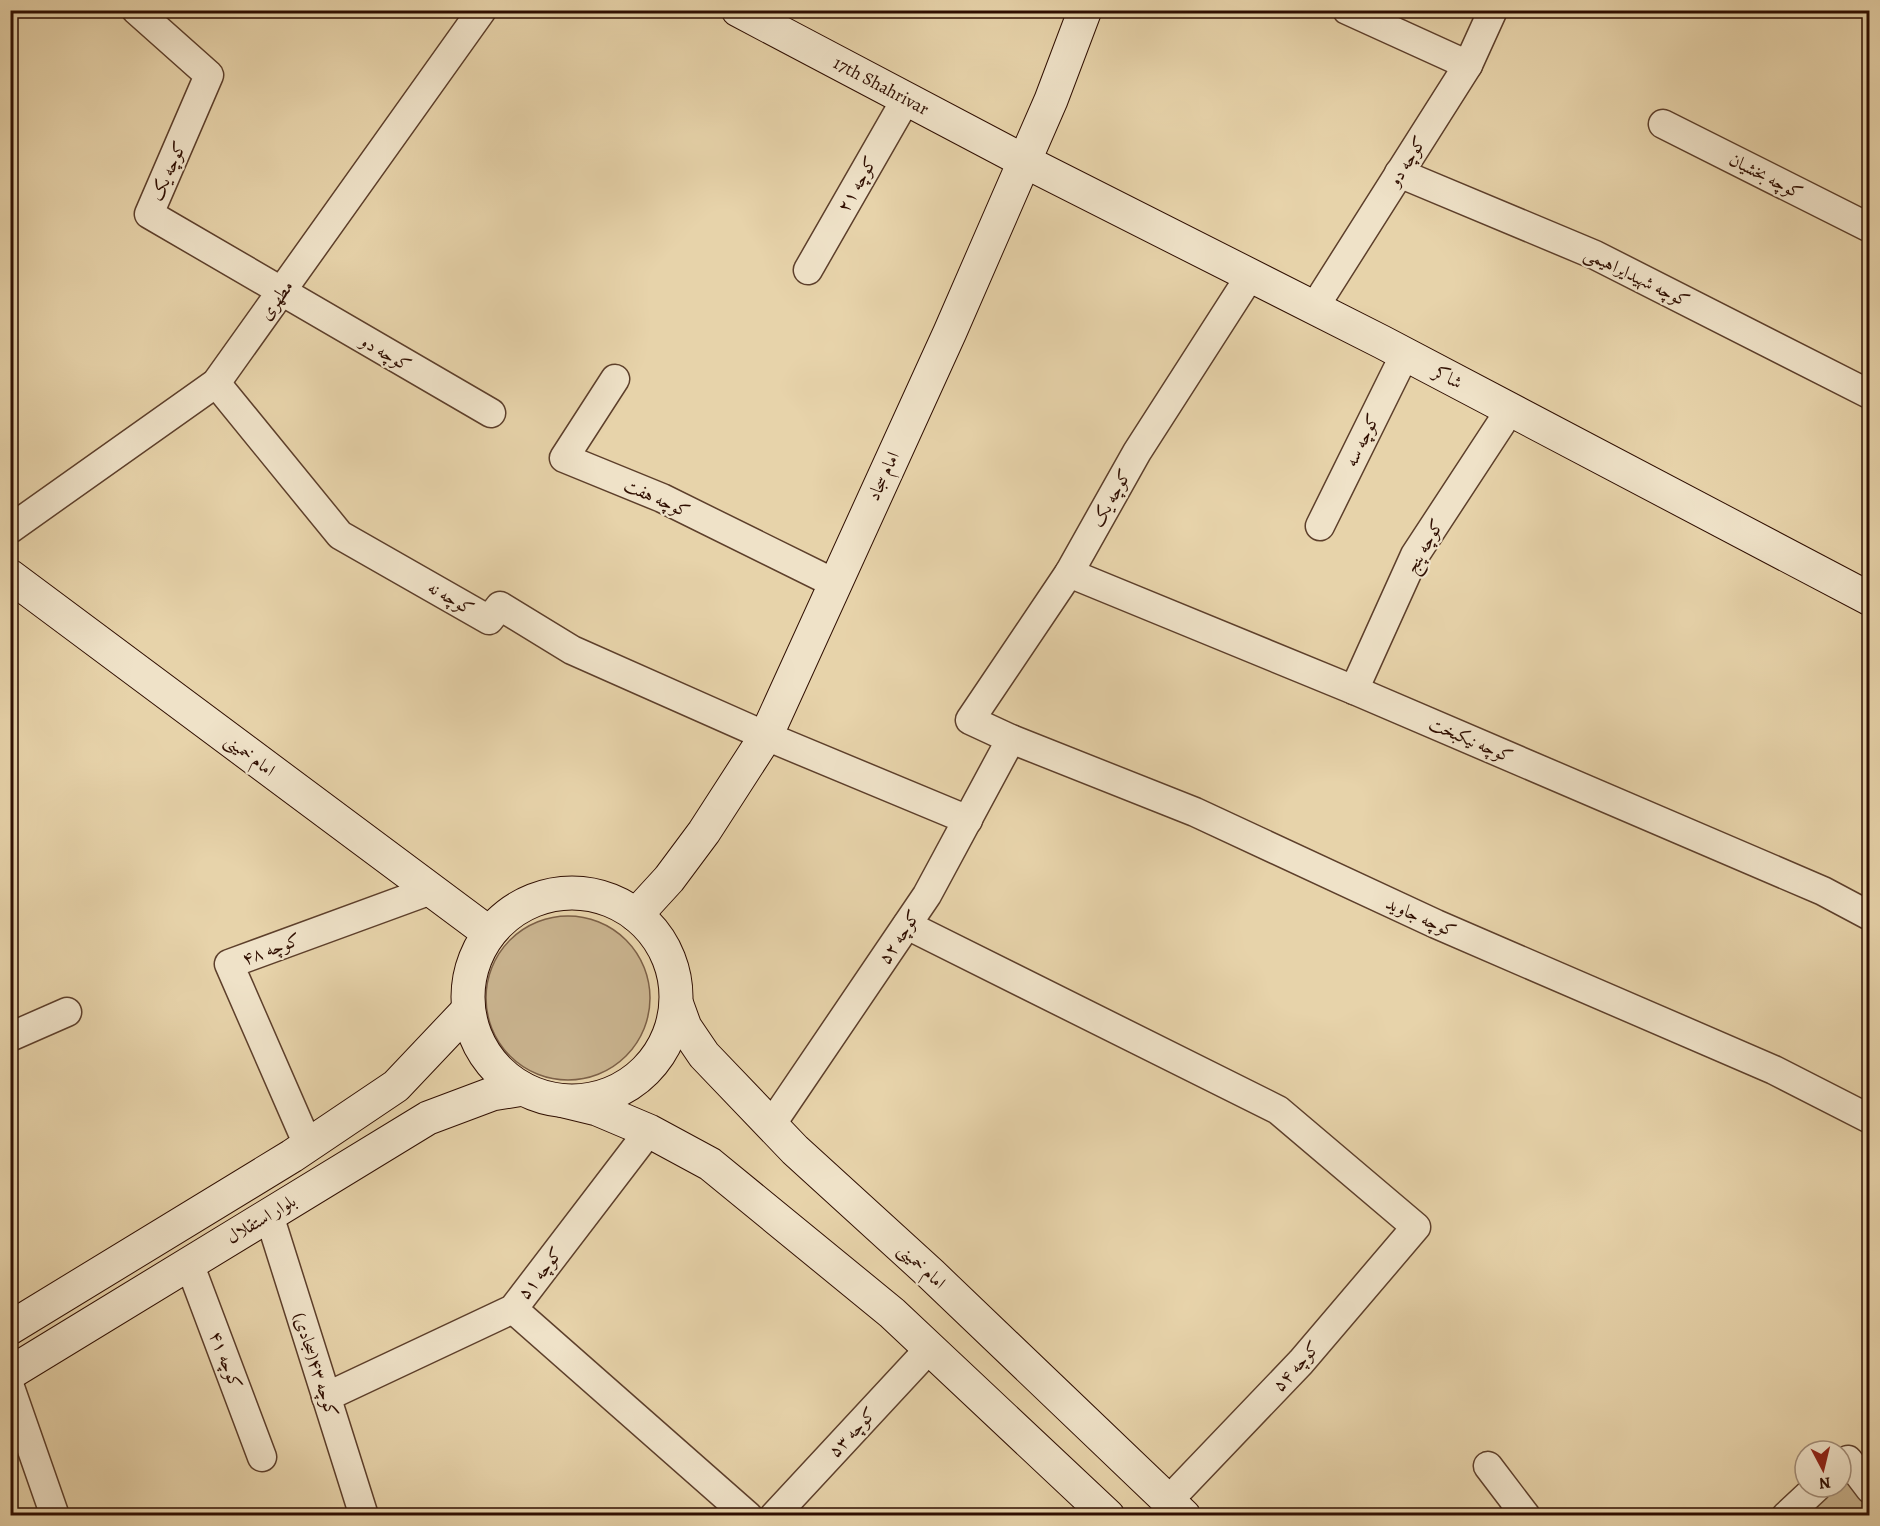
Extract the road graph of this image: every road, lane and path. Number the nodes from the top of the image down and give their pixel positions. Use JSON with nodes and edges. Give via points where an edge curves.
{"nodes":[{"id":1,"x":136,"y":10,"type":"edge"},
{"id":2,"x":482,"y":10,"type":"edge"},
{"id":3,"x":738,"y":10,"type":"edge"},
{"id":4,"x":1086,"y":10,"type":"edge"},
{"id":5,"x":1347,"y":10,"type":"edge"},
{"id":6,"x":1493,"y":10,"type":"edge"},
{"id":7,"x":1468,"y":65,"type":"junction"},
{"id":8,"x":906,"y":99,"type":"junction"},
{"id":9,"x":1663,"y":124,"type":"dead end"},
{"id":10,"x":1024,"y":161,"type":"junction"},
{"id":11,"x":1399,"y":173,"type":"junction"},
{"id":12,"x":1869,"y":228,"type":"edge"},
{"id":13,"x":808,"y":270,"type":"dead end"},
{"id":14,"x":1250,"y":276,"type":"junction"},
{"id":15,"x":281,"y":292,"type":"junction"},
{"id":16,"x":1314,"y":308,"type":"junction"},
{"id":17,"x":1405,"y":354,"type":"junction"},
{"id":18,"x":615,"y":379,"type":"dead end"},
{"id":19,"x":216,"y":383,"type":"junction"},
{"id":20,"x":1869,"y":394,"type":"edge"},
{"id":21,"x":1510,"y":410,"type":"junction"},
{"id":22,"x":492,"y":413,"type":"dead end"},
{"id":23,"x":1320,"y":525,"type":"dead end"},
{"id":24,"x":10,"y":529,"type":"edge"},
{"id":25,"x":1069,"y":573,"type":"junction"},
{"id":26,"x":10,"y":576,"type":"edge"},
{"id":27,"x":834,"y":583,"type":"junction"},
{"id":28,"x":1869,"y":599,"type":"edge"},
{"id":29,"x":1354,"y":690,"type":"junction"},
{"id":30,"x":970,"y":720,"type":"joint"},
{"id":31,"x":766,"y":736,"type":"junction"},
{"id":32,"x":1011,"y":740,"type":"junction"},
{"id":33,"x":968,"y":820,"type":"junction"},
{"id":34,"x":431,"y":890,"type":"junction"},
{"id":35,"x":636,"y":915,"type":"junction"},
{"id":36,"x":1869,"y":916,"type":"edge"},
{"id":37,"x":907,"y":925,"type":"junction"},
{"id":38,"x":489,"y":933,"type":"junction"},
{"id":39,"x":676,"y":1005,"type":"junction"},
{"id":40,"x":468,"y":1010,"type":"junction"},
{"id":41,"x":67,"y":1012,"type":"dead end"},
{"id":42,"x":10,"y":1036,"type":"edge"},
{"id":43,"x":523,"y":1089,"type":"junction"},
{"id":44,"x":564,"y":1101,"type":"junction"},
{"id":45,"x":1869,"y":1119,"type":"edge"},
{"id":46,"x":771,"y":1125,"type":"junction"},
{"id":47,"x":650,"y":1131,"type":"junction"},
{"id":48,"x":308,"y":1145,"type":"junction"},
{"id":49,"x":268,"y":1215,"type":"junction"},
{"id":50,"x":189,"y":1263,"type":"junction"},
{"id":51,"x":513,"y":1309,"type":"junction"},
{"id":52,"x":10,"y":1328,"type":"edge"},
{"id":53,"x":930,"y":1348,"type":"junction"},
{"id":54,"x":10,"y":1373,"type":"edge"},
{"id":55,"x":10,"y":1387,"type":"edge"},
{"id":56,"x":326,"y":1397,"type":"junction"},
{"id":57,"x":262,"y":1457,"type":"dead end"},
{"id":58,"x":1488,"y":1466,"type":"dead end"},
{"id":59,"x":1853,"y":1467,"type":"edge"},
{"id":60,"x":1869,"y":1489,"type":"edge"},
{"id":61,"x":1804,"y":1499,"type":"edge"},
{"id":62,"x":1177,"y":1508,"type":"edge"},
{"id":63,"x":1512,"y":1510,"type":"edge"},
{"id":64,"x":55,"y":1515,"type":"edge"},
{"id":65,"x":364,"y":1515,"type":"edge"},
{"id":66,"x":748,"y":1515,"type":"edge"},
{"id":67,"x":774,"y":1515,"type":"edge"},
{"id":68,"x":1108,"y":1515,"type":"edge"},
{"id":69,"x":1786,"y":1515,"type":"edge"}],
"edges":[{"from":1,"to":15,"type":"street","name":"کوچه یک","via":[[209,75],[148,214]]},
{"from":2,"to":15,"type":"street","name":"مطهری"},
{"from":3,"to":8,"type":"main road","name":"17th Shahrivar"},
{"from":4,"to":10,"type":"main road","name":"امام سجاد"},
{"from":5,"to":7,"type":"street"},
{"from":6,"to":7,"type":"street","name":"کوچه دو"},
{"from":7,"to":11,"type":"street","name":"کوچه دو"},
{"from":8,"to":10,"type":"main road","name":"17th Shahrivar"},
{"from":8,"to":13,"type":"street","name":"کوچه ۲۱"},
{"from":9,"to":12,"type":"street","name":"کوچه بخشیان"},
{"from":10,"to":14,"type":"main road","name":"شاکر"},
{"from":10,"to":27,"type":"main road","name":"امام سجاد"},
{"from":11,"to":16,"type":"street","name":"کوچه دو"},
{"from":11,"to":20,"type":"street","name":"کوچه شهیدایراهیمی","via":[[1595,255]]},
{"from":14,"to":16,"type":"main road","name":"شاکر"},
{"from":14,"to":25,"type":"street","name":"کوچه یک","via":[[1137,452]]},
{"from":15,"to":19,"type":"street","name":"مطهری"},
{"from":15,"to":22,"type":"street","name":"کوچه دو"},
{"from":16,"to":17,"type":"main road","name":"شاکر"},
{"from":17,"to":21,"type":"main road","name":"شاکر"},
{"from":17,"to":23,"type":"street","name":"کوچه سه"},
{"from":18,"to":27,"type":"street","name":"کوچه هفت","via":[[564,458],[662,498]]},
{"from":19,"to":24,"type":"street","name":"مطهری"},
{"from":19,"to":31,"type":"street","name":"کوچه نه","via":[[340,535],[489,620],[500,606],[572,650]]},
{"from":21,"to":28,"type":"main road","name":"شاکر"},
{"from":21,"to":29,"type":"street","name":"کوچه پنج","via":[[1415,555]]},
{"from":25,"to":29,"type":"street","name":"کوچه نیکبخت"},
{"from":25,"to":30,"type":"street","name":"کوچه یک"},
{"from":26,"to":34,"type":"main road","name":"امام خمینی"},
{"from":27,"to":31,"type":"main road","name":"امام سجاد"},
{"from":29,"to":36,"type":"street","name":"کوچه نیکبخت","via":[[1823,891]]},
{"from":30,"to":32,"type":"street","name":"کوچه جاوید"},
{"from":31,"to":33,"type":"street"},
{"from":31,"to":35,"type":"main road","name":"امام سجاد","via":[[704,832]]},
{"from":32,"to":33,"type":"street","name":"کوچه ۵۲"},
{"from":32,"to":45,"type":"street","name":"کوچه جاوید","via":[[1195,812],[1436,924],[1774,1070]]},
{"from":33,"to":37,"type":"street","name":"کوچه ۵۲"},
{"from":34,"to":38,"type":"main road","name":"امام خمینی"},
{"from":34,"to":48,"type":"street","name":"کوچه ۴۸","via":[[229,964]]},
{"from":35,"to":38,"type":"main road","via":[[608,899],[576,893],[543,897],[514,911]]},
{"from":35,"to":39,"type":"main road","via":[[660,940],[673,971]]},
{"from":37,"to":46,"type":"street","name":"کوچه ۵۲"},
{"from":37,"to":62,"type":"street","name":"کوچه ۵۴","via":[[1278,1110],[1416,1227]]},
{"from":38,"to":40,"type":"main road","via":[[468,982]]},
{"from":39,"to":44,"type":"main road","via":[[669,1036],[652,1065],[627,1086],[597,1098]]},
{"from":39,"to":46,"type":"main road","name":"امام خمینی","via":[[704,1056]]},
{"from":40,"to":43,"type":"main road","via":[[477,1041],[489,1060]]},
{"from":40,"to":48,"type":"main road","name":"بلوار استقلال","via":[[396,1086]]},
{"from":41,"to":42,"type":"street"},
{"from":43,"to":44,"type":"main road"},
{"from":43,"to":49,"type":"main road","name":"بلوار استقلال","via":[[492,1094],[428,1118]]},
{"from":44,"to":47,"type":"main road","via":[[597,1109]]},
{"from":46,"to":62,"type":"main road","name":"امام خمینی"},
{"from":47,"to":51,"type":"street","name":"کوچه ۵۱"},
{"from":47,"to":53,"type":"main road","via":[[710,1164],[892,1312]]},
{"from":48,"to":52,"type":"main road","name":"بلوار استقلال"},
{"from":49,"to":50,"type":"main road","name":"بلوار استقلال"},
{"from":49,"to":56,"type":"street","name":"کوچه ۴۳(سجادی)"},
{"from":50,"to":54,"type":"main road","name":"بلوار استقلال"},
{"from":50,"to":57,"type":"street","name":"کوچه ۴۱"},
{"from":51,"to":56,"type":"street","name":"کوچه ۵۱"},
{"from":51,"to":66,"type":"street"},
{"from":53,"to":67,"type":"street","name":"کوچه ۵۳"},
{"from":53,"to":68,"type":"main road"},
{"from":55,"to":64,"type":"street"},
{"from":56,"to":65,"type":"street","name":"کوچه ۴۳(سجادی)"},
{"from":58,"to":63,"type":"street"},
{"from":59,"to":60,"type":"street"},
{"from":61,"to":69,"type":"street"}]}
